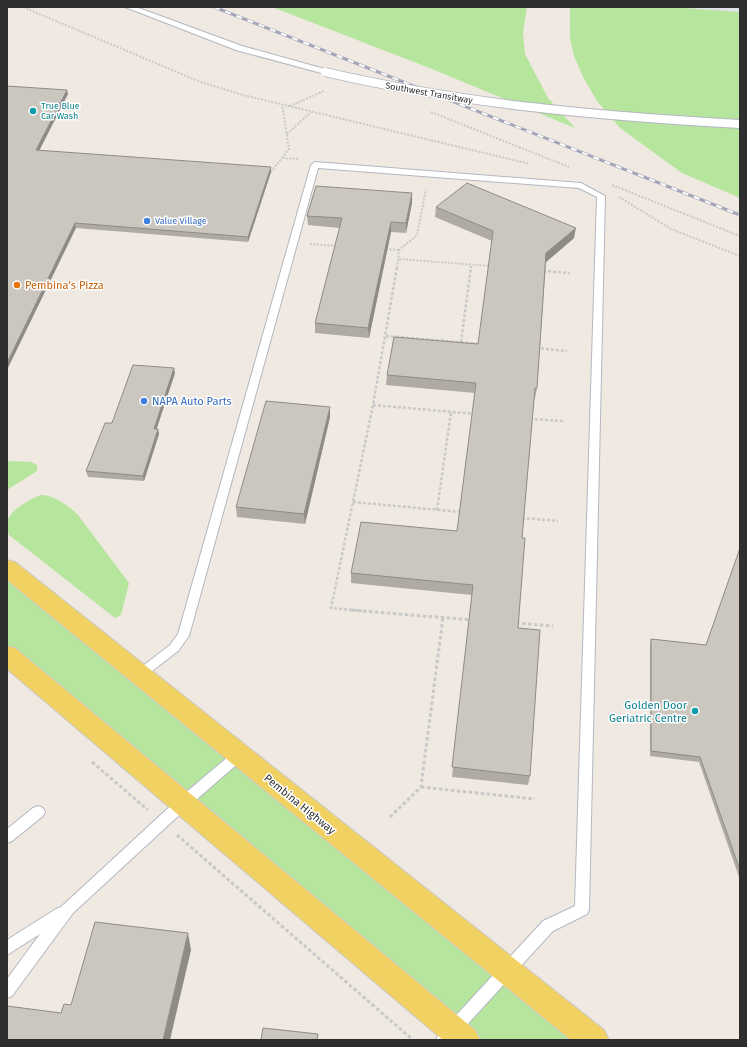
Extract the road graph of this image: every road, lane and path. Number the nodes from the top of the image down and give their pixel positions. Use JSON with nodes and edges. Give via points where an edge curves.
{"nodes":[{"id":1,"x":23,"y":7,"type":"edge"},
{"id":2,"x":129,"y":7,"type":"edge"},
{"id":3,"x":329,"y":88,"type":"dead end"},
{"id":4,"x":282,"y":104,"type":"junction"},
{"id":5,"x":290,"y":106,"type":"junction"},
{"id":6,"x":311,"y":112,"type":"junction"},
{"id":7,"x":430,"y":112,"type":"dead end"},
{"id":8,"x":740,"y":124,"type":"edge"},
{"id":9,"x":286,"y":134,"type":"junction"},
{"id":10,"x":531,"y":164,"type":"dead end"},
{"id":11,"x":570,"y":168,"type":"dead end"},
{"id":12,"x":271,"y":172,"type":"edge"},
{"id":13,"x":607,"y":183,"type":"dead end"},
{"id":14,"x":426,"y":188,"type":"dead end"},
{"id":15,"x":617,"y":196,"type":"dead end"},
{"id":16,"x":740,"y":236,"type":"edge"},
{"id":17,"x":293,"y":243,"type":"junction"},
{"id":18,"x":346,"y":246,"type":"edge"},
{"id":19,"x":384,"y":249,"type":"edge"},
{"id":20,"x":399,"y":250,"type":"junction"},
{"id":21,"x":740,"y":256,"type":"edge"},
{"id":22,"x":400,"y":259,"type":"junction"},
{"id":23,"x":471,"y":265,"type":"junction"},
{"id":24,"x":494,"y":267,"type":"edge"},
{"id":25,"x":540,"y":270,"type":"edge"},
{"id":26,"x":570,"y":273,"type":"dead end"},
{"id":27,"x":386,"y":336,"type":"junction"},
{"id":28,"x":461,"y":342,"type":"junction"},
{"id":29,"x":483,"y":344,"type":"edge"},
{"id":30,"x":529,"y":348,"type":"edge"},
{"id":31,"x":567,"y":351,"type":"dead end"},
{"id":32,"x":372,"y":405,"type":"junction"},
{"id":33,"x":451,"y":412,"type":"junction"},
{"id":34,"x":481,"y":414,"type":"edge"},
{"id":35,"x":526,"y":418,"type":"edge"},
{"id":36,"x":563,"y":421,"type":"dead end"},
{"id":37,"x":353,"y":502,"type":"junction"},
{"id":38,"x":437,"y":510,"type":"junction"},
{"id":39,"x":467,"y":512,"type":"edge"},
{"id":40,"x":520,"y":518,"type":"edge"},
{"id":41,"x":558,"y":521,"type":"dead end"},
{"id":42,"x":7,"y":568,"type":"edge"},
{"id":43,"x":443,"y":617,"type":"junction"},
{"id":44,"x":474,"y":620,"type":"edge"},
{"id":45,"x":514,"y":623,"type":"edge"},
{"id":46,"x":553,"y":626,"type":"dead end"},
{"id":47,"x":7,"y":655,"type":"edge"},
{"id":48,"x":139,"y":675,"type":"junction"},
{"id":49,"x":239,"y":755,"type":"junction"},
{"id":50,"x":87,"y":757,"type":"dead end"},
{"id":51,"x":421,"y":787,"type":"junction"},
{"id":52,"x":535,"y":799,"type":"dead end"},
{"id":53,"x":184,"y":803,"type":"junction"},
{"id":54,"x":38,"y":812,"type":"dead end"},
{"id":55,"x":390,"y":817,"type":"dead end"},
{"id":56,"x":162,"y":822,"type":"junction"},
{"id":57,"x":7,"y":837,"type":"edge"},
{"id":58,"x":68,"y":909,"type":"junction"},
{"id":59,"x":7,"y":948,"type":"edge"},
{"id":60,"x":508,"y":970,"type":"junction"},
{"id":61,"x":7,"y":991,"type":"edge"},
{"id":62,"x":454,"y":1037,"type":"edge"},
{"id":63,"x":414,"y":1040,"type":"edge"},
{"id":64,"x":594,"y":1040,"type":"edge"}],
"edges":[{"from":1,"to":4,"type":"path","via":[[198,81]]},
{"from":2,"to":8,"type":"lane","name":"Southwest Transitway","bridge":true,"via":[[231,46],[325,72],[424,93],[628,118]]},
{"from":3,"to":5,"type":"path"},
{"from":4,"to":5,"type":"path"},
{"from":4,"to":9,"type":"path"},
{"from":5,"to":6,"type":"path"},
{"from":6,"to":9,"type":"path"},
{"from":6,"to":10,"type":"path"},
{"from":7,"to":11,"type":"path"},
{"from":9,"to":12,"type":"path","via":[[289,149]]},
{"from":13,"to":16,"type":"path"},
{"from":14,"to":20,"type":"path","via":[[417,235]]},
{"from":15,"to":21,"type":"path","via":[[671,229]]},
{"from":17,"to":18,"type":"path"},
{"from":17,"to":48,"type":"lane","via":[[183,636],[174,648]]},
{"from":17,"to":60,"type":"lane","via":[[315,165],[581,186],[601,196],[582,910],[548,926]]},
{"from":19,"to":20,"type":"path"},
{"from":20,"to":22,"type":"path"},
{"from":22,"to":23,"type":"path"},
{"from":22,"to":27,"type":"path"},
{"from":23,"to":24,"type":"path"},
{"from":23,"to":28,"type":"path"},
{"from":25,"to":26,"type":"path"},
{"from":27,"to":28,"type":"path"},
{"from":27,"to":32,"type":"path"},
{"from":28,"to":29,"type":"path"},
{"from":30,"to":31,"type":"path"},
{"from":32,"to":33,"type":"path"},
{"from":32,"to":37,"type":"path"},
{"from":33,"to":34,"type":"path"},
{"from":33,"to":38,"type":"path"},
{"from":35,"to":36,"type":"path"},
{"from":37,"to":38,"type":"path"},
{"from":37,"to":43,"type":"path","via":[[331,608]]},
{"from":38,"to":39,"type":"path"},
{"from":40,"to":41,"type":"path"},
{"from":42,"to":48,"type":"main road","name":"Pembina Highway"},
{"from":43,"to":44,"type":"path"},
{"from":43,"to":51,"type":"path"},
{"from":45,"to":46,"type":"path"},
{"from":47,"to":53,"type":"main road"},
{"from":48,"to":49,"type":"main road","name":"Pembina Highway"},
{"from":49,"to":53,"type":"lane"},
{"from":49,"to":60,"type":"main road","name":"Pembina Highway"},
{"from":50,"to":56,"type":"path"},
{"from":51,"to":52,"type":"path"},
{"from":51,"to":55,"type":"path"},
{"from":53,"to":56,"type":"lane"},
{"from":53,"to":62,"type":"main road"},
{"from":54,"to":57,"type":"lane"},
{"from":56,"to":58,"type":"lane"},
{"from":56,"to":63,"type":"path"},
{"from":58,"to":59,"type":"lane"},
{"from":58,"to":61,"type":"lane"},
{"from":60,"to":62,"type":"lane"},
{"from":60,"to":64,"type":"main road","name":"Pembina Highway"}]}
